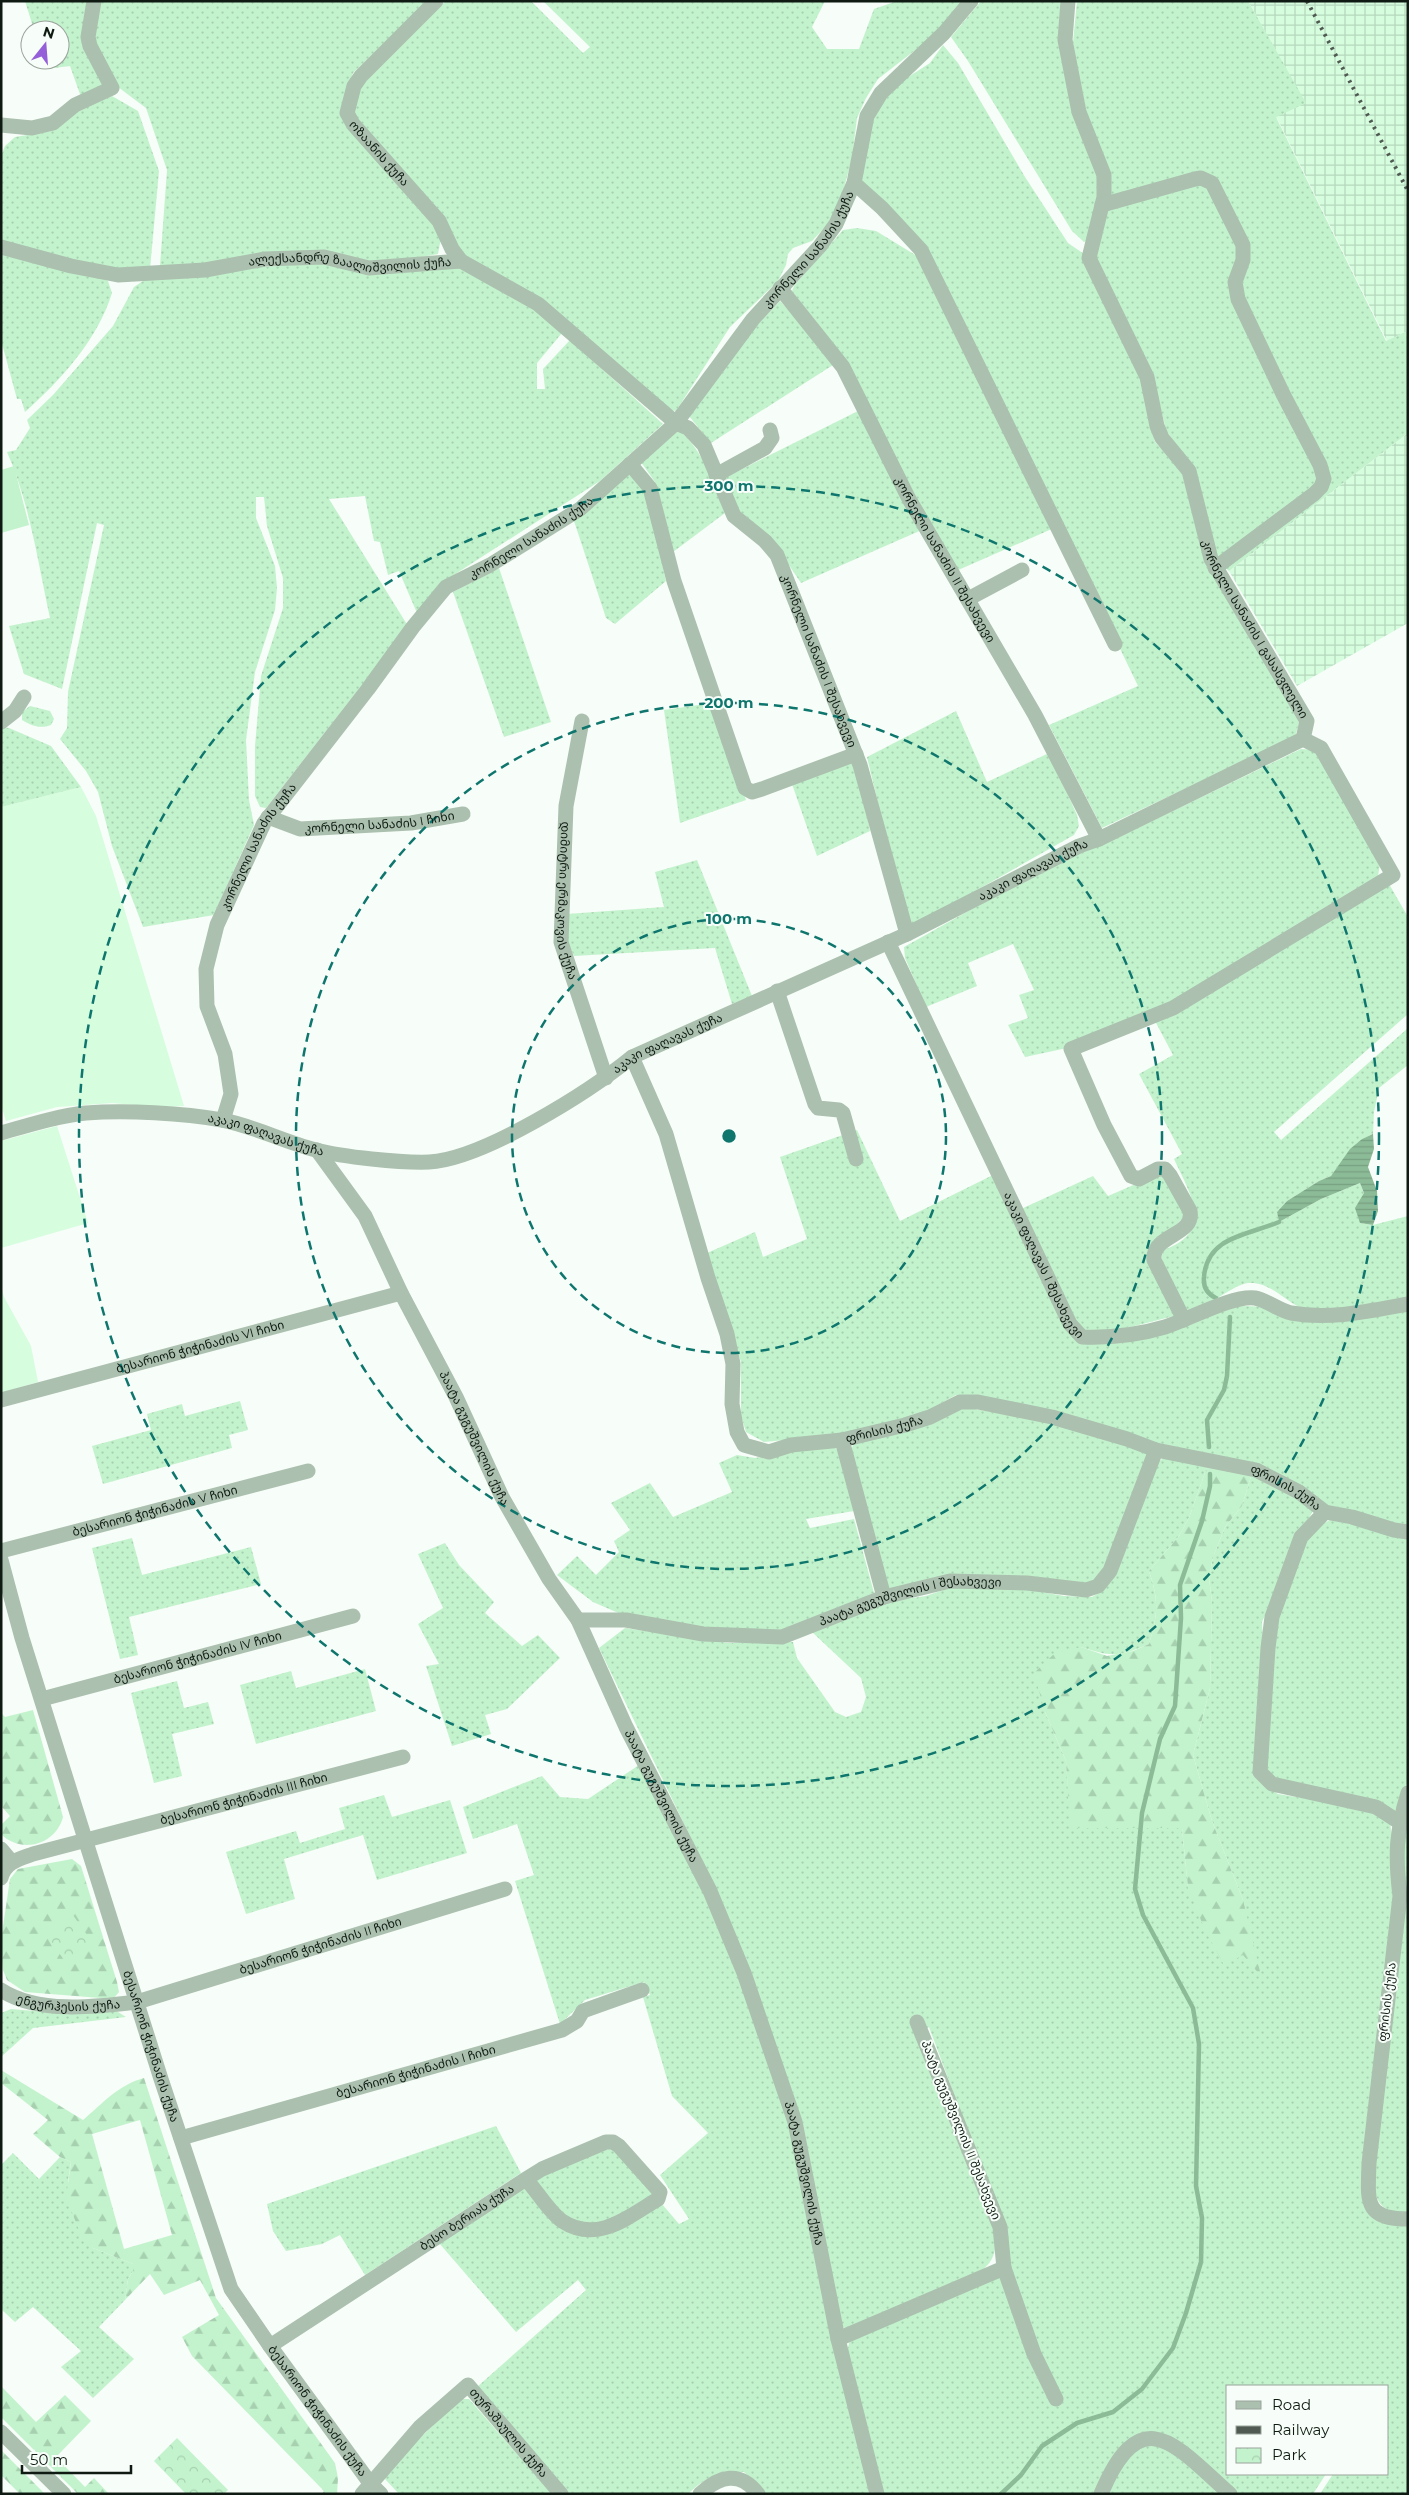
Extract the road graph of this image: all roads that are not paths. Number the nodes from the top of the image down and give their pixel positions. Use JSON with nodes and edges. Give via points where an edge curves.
{"nodes":[{"id":1,"x":94,"y":1,"type":"edge"},
{"id":2,"x":436,"y":1,"type":"edge"},
{"id":3,"x":971,"y":1,"type":"edge"},
{"id":4,"x":1068,"y":1,"type":"edge"},
{"id":5,"x":1,"y":126,"type":"edge"},
{"id":6,"x":854,"y":183,"type":"junction"},
{"id":7,"x":1102,"y":205,"type":"junction"},
{"id":8,"x":1,"y":247,"type":"edge"},
{"id":9,"x":460,"y":261,"type":"junction"},
{"id":10,"x":780,"y":288,"type":"junction"},
{"id":11,"x":676,"y":424,"type":"junction"},
{"id":12,"x":770,"y":430,"type":"dead end"},
{"id":13,"x":630,"y":464,"type":"junction"},
{"id":14,"x":716,"y":475,"type":"junction"},
{"id":15,"x":1216,"y":568,"type":"junction"},
{"id":16,"x":1022,"y":570,"type":"dead end"},
{"id":17,"x":968,"y":599,"type":"junction"},
{"id":18,"x":1115,"y":644,"type":"dead end"},
{"id":19,"x":24,"y":697,"type":"dead end"},
{"id":20,"x":582,"y":721,"type":"dead end"},
{"id":21,"x":1,"y":722,"type":"edge"},
{"id":22,"x":1303,"y":739,"type":"junction"},
{"id":23,"x":856,"y":754,"type":"junction"},
{"id":24,"x":463,"y":814,"type":"dead end"},
{"id":25,"x":268,"y":818,"type":"junction"},
{"id":26,"x":1098,"y":839,"type":"junction"},
{"id":27,"x":907,"y":934,"type":"junction"},
{"id":28,"x":888,"y":942,"type":"junction"},
{"id":29,"x":778,"y":991,"type":"junction"},
{"id":30,"x":632,"y":1057,"type":"junction"},
{"id":31,"x":606,"y":1078,"type":"junction"},
{"id":32,"x":223,"y":1120,"type":"junction"},
{"id":33,"x":1,"y":1133,"type":"edge"},
{"id":34,"x":317,"y":1150,"type":"junction"},
{"id":35,"x":856,"y":1159,"type":"dead end"},
{"id":36,"x":400,"y":1293,"type":"junction"},
{"id":37,"x":1408,"y":1304,"type":"edge"},
{"id":38,"x":1184,"y":1320,"type":"junction"},
{"id":39,"x":1,"y":1400,"type":"edge"},
{"id":40,"x":842,"y":1440,"type":"junction"},
{"id":41,"x":1156,"y":1450,"type":"junction"},
{"id":42,"x":308,"y":1471,"type":"dead end"},
{"id":43,"x":1325,"y":1512,"type":"junction"},
{"id":44,"x":1408,"y":1532,"type":"edge"},
{"id":45,"x":1,"y":1552,"type":"edge"},
{"id":46,"x":1,"y":1560,"type":"edge"},
{"id":47,"x":884,"y":1597,"type":"junction"},
{"id":48,"x":353,"y":1616,"type":"dead end"},
{"id":49,"x":578,"y":1620,"type":"junction"},
{"id":50,"x":42,"y":1700,"type":"junction"},
{"id":51,"x":403,"y":1757,"type":"dead end"},
{"id":52,"x":1408,"y":1793,"type":"edge"},
{"id":53,"x":1399,"y":1822,"type":"junction"},
{"id":54,"x":86,"y":1842,"type":"junction"},
{"id":55,"x":1,"y":1849,"type":"edge"},
{"id":56,"x":12,"y":1862,"type":"junction"},
{"id":57,"x":1,"y":1878,"type":"edge"},
{"id":58,"x":505,"y":1889,"type":"dead end"},
{"id":59,"x":642,"y":1990,"type":"dead end"},
{"id":60,"x":1,"y":1991,"type":"edge"},
{"id":61,"x":137,"y":2002,"type":"junction"},
{"id":62,"x":917,"y":2022,"type":"dead end"},
{"id":63,"x":181,"y":2138,"type":"junction"},
{"id":64,"x":526,"y":2179,"type":"junction"},
{"id":65,"x":1408,"y":2219,"type":"edge"},
{"id":66,"x":1004,"y":2268,"type":"junction"},
{"id":67,"x":838,"y":2339,"type":"junction"},
{"id":68,"x":270,"y":2346,"type":"junction"},
{"id":69,"x":1056,"y":2399,"type":"dead end"},
{"id":70,"x":1,"y":2432,"type":"edge"},
{"id":71,"x":366,"y":2488,"type":"edge"},
{"id":72,"x":64,"y":2494,"type":"edge"},
{"id":73,"x":381,"y":2494,"type":"edge"},
{"id":74,"x":561,"y":2494,"type":"edge"},
{"id":75,"x":700,"y":2494,"type":"edge"},
{"id":76,"x":758,"y":2494,"type":"edge"},
{"id":77,"x":876,"y":2494,"type":"edge"},
{"id":78,"x":1101,"y":2494,"type":"edge"},
{"id":79,"x":1230,"y":2494,"type":"edge"}],
"edges":[{"from":1,"to":5,"type":"street","via":[[88,37],[112,88],[75,105],[53,123],[32,128]]},
{"from":2,"to":9,"type":"street","name":"ოზაანის ქუჩა","via":[[361,76],[354,86],[347,113],[438,221]]},
{"from":3,"to":6,"type":"street","name":"კორნელი სანაძის ქუჩა","via":[[944,33],[881,93],[867,116]]},
{"from":4,"to":7,"type":"street","name":"კორნელი სანაძის I გასასვლელი","via":[[1065,40],[1079,112],[1104,174]]},
{"from":6,"to":10,"type":"street","name":"კორნელი სანაძის ქუჩა","via":[[836,224]]},
{"from":6,"to":18,"type":"street","via":[[921,250]]},
{"from":7,"to":15,"type":"street","name":"კორნელი სანაძის I გასასვლელი","via":[[1090,258],[1147,377],[1162,438],[1189,471],[1210,559]]},
{"from":7,"to":15,"type":"street","via":[[1195,179],[1212,182],[1243,245],[1243,260],[1235,282],[1238,299],[1320,465],[1324,479],[1314,494]]},
{"from":8,"to":9,"type":"street","name":"ალექსანდრე ზაალიშვილის ქუჩა","via":[[118,275],[205,270],[265,258],[324,257],[369,268]]},
{"from":9,"to":11,"type":"street","name":"ალექსანდრე ზაალიშვილის ქუჩა","via":[[538,304]]},
{"from":10,"to":11,"type":"street","name":"კორნელი სანაძის ქუჩა","via":[[753,319]]},
{"from":10,"to":17,"type":"street","name":"კორნელი სანაძის II შესახვევი","via":[[843,367],[909,499]]},
{"from":11,"to":13,"type":"street","name":"კორნელი სანაძის ქუჩა"},
{"from":11,"to":14,"type":"street","name":"კორნელი სანაძის I შესახვევი","via":[[688,428],[704,445]]},
{"from":12,"to":14,"type":"street","via":[[772,438],[765,448]]},
{"from":13,"to":23,"type":"street","via":[[650,488],[674,581],[745,788],[752,792],[762,789]]},
{"from":13,"to":25,"type":"street","name":"კორნელი სანაძის ქუჩა","via":[[580,509],[490,565],[446,587]]},
{"from":14,"to":23,"type":"street","name":"კორნელი სანაძის I შესახვევი","via":[[734,516],[765,541],[777,556]]},
{"from":15,"to":22,"type":"street","name":"კორნელი სანაძის I გასასვლელი","via":[[1307,721]]},
{"from":16,"to":17,"type":"street"},
{"from":17,"to":26,"type":"street","name":"კორნელი სანაძის II შესახვევი","via":[[1038,721]]},
{"from":19,"to":21,"type":"street","via":[[15,711]]},
{"from":20,"to":31,"type":"street","name":"დიმიტრი ერმაკოვის ქუჩა","via":[[566,806],[561,942]]},
{"from":22,"to":26,"type":"street","name":"აკაკი ფაღავას ქუჩა"},
{"from":22,"to":38,"type":"street","name":"კორნელი სანაძის I გასასვლელი","via":[[1321,748],[1393,875],[1173,1008],[1071,1049],[1104,1125],[1131,1176],[1139,1180],[1158,1169],[1165,1169],[1190,1211],[1188,1225],[1158,1244],[1153,1252]]},
{"from":23,"to":27,"type":"street","name":"კორნელი სანაძის I შესახვევი"},
{"from":24,"to":25,"type":"street","name":"კორნელი სანაძის I ჩიხი","via":[[411,823],[300,829]]},
{"from":25,"to":32,"type":"street","name":"კორნელი სანაძის ქუჩა","via":[[217,925],[206,968],[207,1006],[225,1054],[231,1094]]},
{"from":26,"to":27,"type":"street","name":"აკაკი ფაღავას ქუჩა"},
{"from":27,"to":28,"type":"street","name":"აკაკი ფაღავას ქუჩა"},
{"from":28,"to":29,"type":"street","name":"აკაკი ფაღავას ქუჩა"},
{"from":28,"to":38,"type":"street","name":"აკაკი ფაღავას I შესახვევი","via":[[1070,1324],[1082,1337],[1104,1338],[1143,1332]]},
{"from":29,"to":30,"type":"street","name":"აკაკი ფაღავას ქუჩა"},
{"from":29,"to":35,"type":"street","via":[[815,1104],[818,1108],[832,1108],[843,1113]]},
{"from":30,"to":31,"type":"street","name":"აკაკი ფაღავას ქუჩა"},
{"from":30,"to":40,"type":"street","name":"ფრისის ქუჩა","via":[[666,1134],[727,1334],[733,1364],[732,1404],[737,1432],[744,1445],[769,1452],[791,1445]]},
{"from":31,"to":34,"type":"street","name":"აკაკი ფაღავას ქუჩა","via":[[497,1141],[466,1154],[430,1162]]},
{"from":32,"to":33,"type":"street","name":"აკაკი ფაღავას ქუჩა","via":[[87,1113],[48,1119]]},
{"from":32,"to":34,"type":"street","name":"აკაკი ფაღავას ქუჩა"},
{"from":34,"to":36,"type":"street","name":"პაატა გუგუშვილის ქუჩა","via":[[365,1216]]},
{"from":36,"to":39,"type":"street","name":"ბესარიონ ჭიჭინაძის VI ჩიხი"},
{"from":36,"to":49,"type":"street","name":"პაატა გუგუშვილის ქუჩა","via":[[456,1397],[502,1497],[549,1579]]},
{"from":37,"to":38,"type":"street","name":"აკაკი ფაღავას I შესახვევი","via":[[1349,1315],[1313,1316],[1288,1312],[1255,1298],[1231,1302]]},
{"from":40,"to":41,"type":"street","name":"ფრისის ქუჩა","via":[[905,1426],[960,1402],[978,1402],[1052,1417]]},
{"from":40,"to":47,"type":"street"},
{"from":41,"to":43,"type":"street","name":"ფრისის ქუჩა","via":[[1256,1470],[1299,1492]]},
{"from":41,"to":47,"type":"street","name":"პაატა გუგუშვილის I შესახვევი","via":[[1110,1571],[1098,1586],[1086,1590],[1027,1583],[950,1581]]},
{"from":42,"to":45,"type":"street","name":"ბესარიონ ჭიჭინაძის V ჩიხი"},
{"from":43,"to":44,"type":"street","name":"ფრისის ქუჩა"},
{"from":43,"to":53,"type":"street","via":[[1301,1537],[1272,1617],[1260,1772],[1272,1784],[1376,1807]]},
{"from":46,"to":50,"type":"street","name":"ბესარიონ ჭიჭინაძის ქუჩა"},
{"from":47,"to":49,"type":"street","name":"პაატა გუგუშვილის I შესახვევი","via":[[782,1637],[703,1634],[626,1620]]},
{"from":48,"to":50,"type":"street","name":"ბესარიონ ჭიჭინაძის IV ჩიხი"},
{"from":49,"to":67,"type":"street","name":"პაატა გუგუშვილის ქუჩა","via":[[626,1727],[710,1891],[744,1973],[795,2122]]},
{"from":50,"to":54,"type":"street","name":"ბესარიონ ჭიჭინაძის ქუჩა"},
{"from":51,"to":54,"type":"street","name":"ბესარიონ ჭიჭინაძის III ჩიხი"},
{"from":52,"to":53,"type":"street","name":"ფრისის ქუჩა"},
{"from":53,"to":65,"type":"street","name":"ფრისის ქუჩა","via":[[1396,1861],[1400,1896],[1369,2163],[1368,2201],[1375,2211],[1389,2219]]},
{"from":54,"to":56,"type":"street"},
{"from":54,"to":61,"type":"street","name":"ბესარიონ ჭიჭინაძის ქუჩა"},
{"from":55,"to":56,"type":"street"},
{"from":56,"to":57,"type":"street","via":[[4,1869]]},
{"from":58,"to":61,"type":"street","name":"ბესარიონ ჭიჭინაძის II ჩიხი"},
{"from":59,"to":63,"type":"street","name":"ბესარიონ ჭიჭინაძის I ჩიხი","via":[[583,2011],[577,2021],[562,2030]]},
{"from":60,"to":61,"type":"street","name":"ენგურჰესის ქუჩა","via":[[20,1999],[53,2004],[86,2006]]},
{"from":61,"to":63,"type":"street","name":"ბესარიონ ჭიჭინაძის ქუჩა"},
{"from":62,"to":66,"type":"street","name":"პაატა გუგუშვილის II შესახვევი","via":[[1000,2227]]},
{"from":63,"to":68,"type":"street","name":"ბესარიონ ჭიჭინაძის ქუჩა","via":[[231,2289]]},
{"from":64,"to":64,"type":"street","name":"ბესო ბერიას ქუჩა","via":[[542,2169],[613,2142],[660,2192],[658,2199],[608,2229],[586,2230],[561,2220]]},
{"from":64,"to":68,"type":"street","name":"ბესო ბერიას ქუჩა"},
{"from":66,"to":67,"type":"street"},
{"from":66,"to":69,"type":"street","name":"პაატა გუგუშვილის II შესახვევი","via":[[1034,2354]]},
{"from":67,"to":77,"type":"street","name":"პაატა გუგუშვილის ქუჩა"},
{"from":68,"to":71,"type":"street","name":"ბესარიონ ჭიჭინაძის ქუჩა"},
{"from":70,"to":72,"type":"street"},
{"from":71,"to":73,"type":"street","name":"ბესარიონ ჭიჭინაძის ქუჩა"},
{"from":71,"to":74,"type":"street","name":"თურაშაულის ქუჩა","via":[[420,2427],[468,2385]]},
{"from":75,"to":76,"type":"street","via":[[724,2478],[737,2478],[750,2484]]},
{"from":78,"to":79,"type":"street","via":[[1121,2458],[1138,2440],[1156,2437],[1173,2444]]}]}
